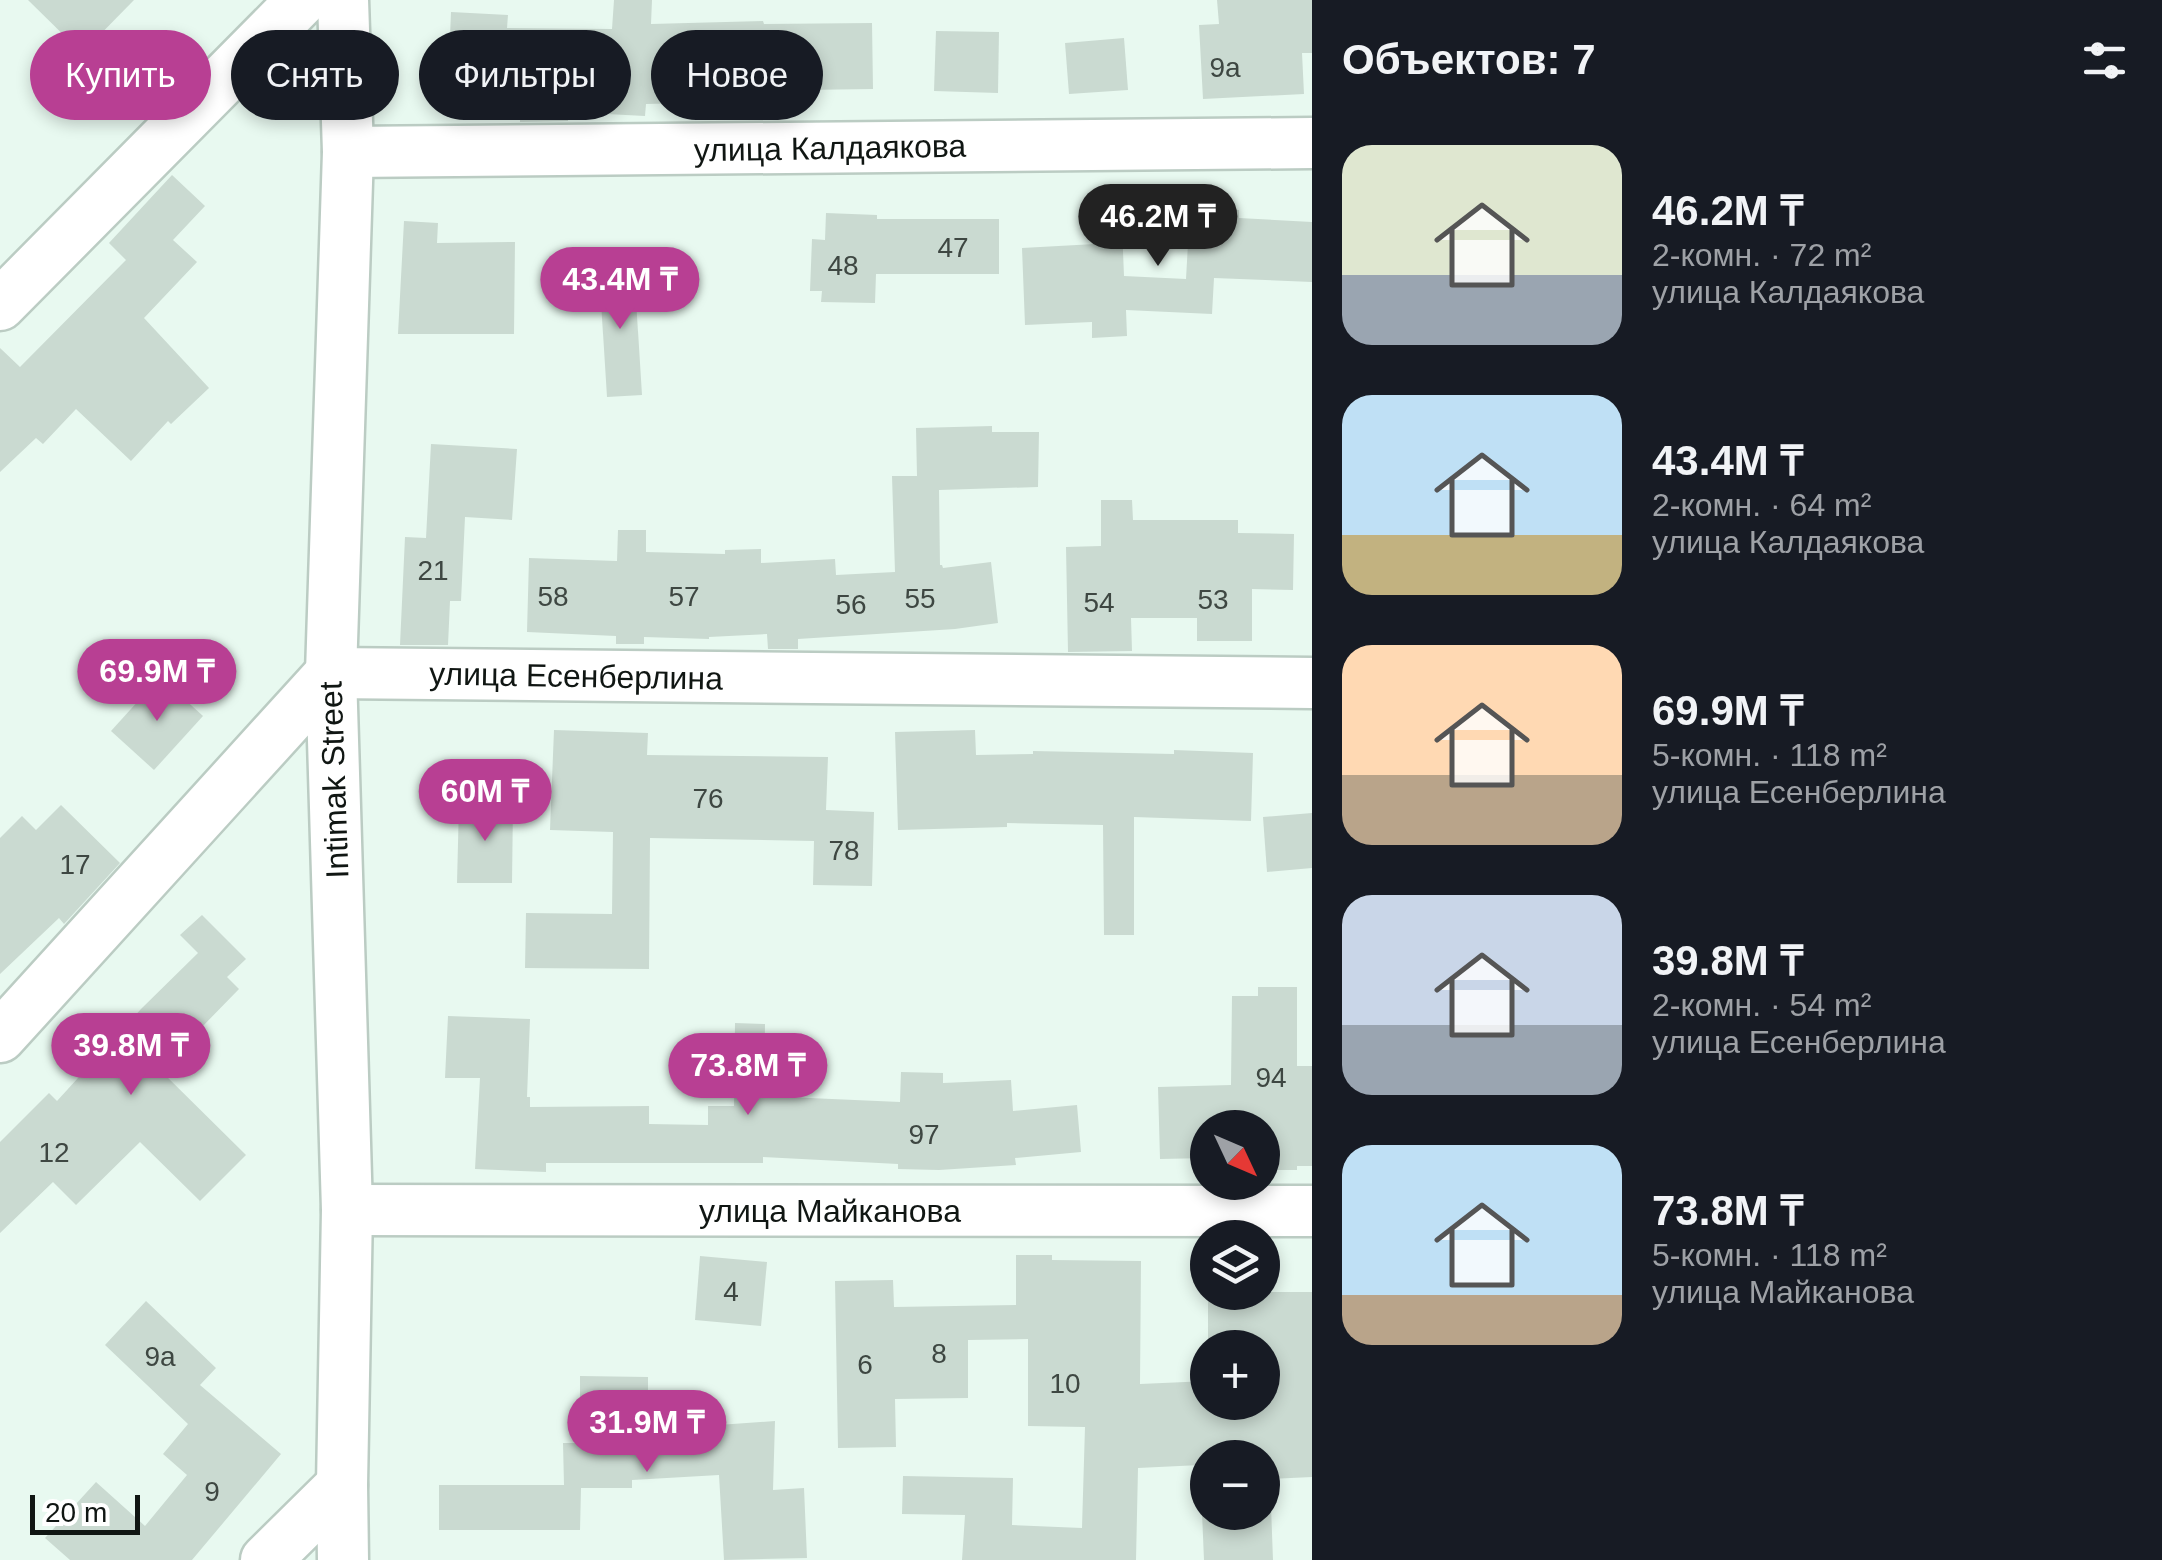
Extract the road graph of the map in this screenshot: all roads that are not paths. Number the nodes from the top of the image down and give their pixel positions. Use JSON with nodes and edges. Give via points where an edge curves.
{"nodes":[{"id":1,"x":302,"y":0,"type":"edge"},
{"id":2,"x":343,"y":0,"type":"edge"},
{"id":3,"x":1312,"y":144,"type":"edge"},
{"id":4,"x":348,"y":152,"type":"junction"},
{"id":5,"x":0,"y":305,"type":"edge"},
{"id":6,"x":331,"y":673,"type":"junction"},
{"id":7,"x":1312,"y":683,"type":"edge"},
{"id":8,"x":0,"y":1037,"type":"edge"},
{"id":9,"x":347,"y":1210,"type":"junction"},
{"id":10,"x":1312,"y":1211,"type":"edge"},
{"id":11,"x":342,"y":1485,"type":"junction"},
{"id":12,"x":266,"y":1560,"type":"edge"},
{"id":13,"x":344,"y":1560,"type":"edge"}],
"edges":[{"from":1,"to":5,"type":"street"},
{"from":2,"to":4,"type":"street","name":"Intimak Street"},
{"from":3,"to":4,"type":"street","name":"улица Калдаякова"},
{"from":4,"to":6,"type":"street","name":"Intimak Street"},
{"from":6,"to":7,"type":"street","name":"улица Есенберлина"},
{"from":6,"to":8,"type":"street"},
{"from":6,"to":9,"type":"street","name":"Intimak Street"},
{"from":9,"to":10,"type":"street","name":"улица Майканова"},
{"from":9,"to":11,"type":"street","name":"Intimak Street"},
{"from":11,"to":12,"type":"street"},
{"from":11,"to":13,"type":"street","name":"Intimak Street"}]}
